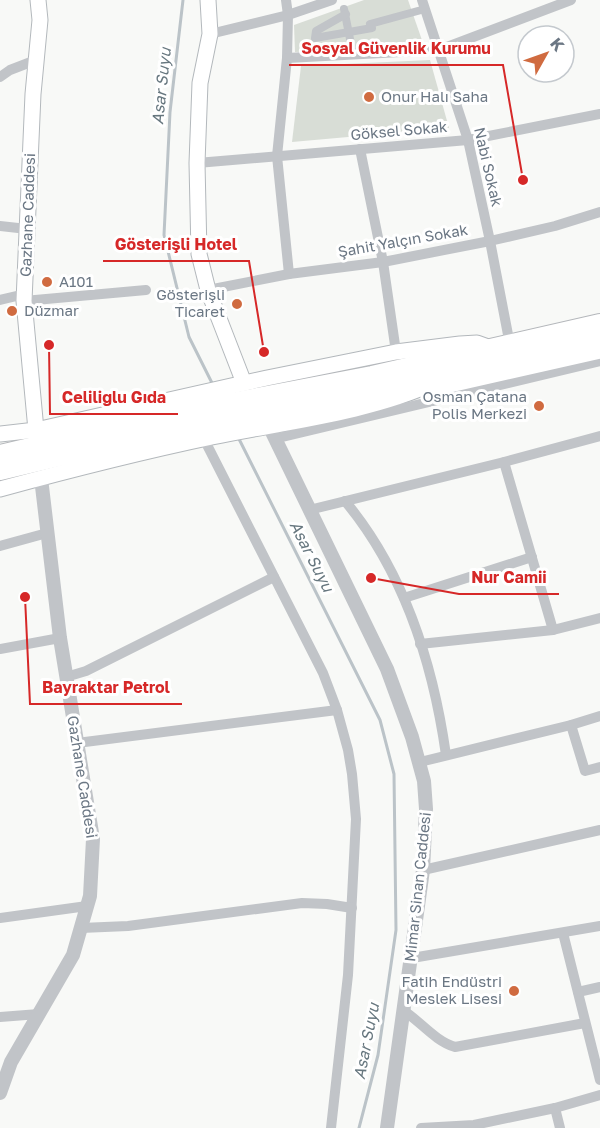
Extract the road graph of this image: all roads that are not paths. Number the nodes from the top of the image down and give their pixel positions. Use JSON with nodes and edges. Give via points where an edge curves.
{"nodes":[{"id":1,"x":38,"y":0,"type":"edge"},
{"id":2,"x":208,"y":0,"type":"edge"},
{"id":3,"x":286,"y":0,"type":"edge"},
{"id":4,"x":332,"y":0,"type":"edge"},
{"id":5,"x":571,"y":0,"type":"edge"},
{"id":6,"x":424,"y":5,"type":"edge"},
{"id":7,"x":288,"y":15,"type":"junction"},
{"id":8,"x":349,"y":32,"type":"junction"},
{"id":9,"x":210,"y":34,"type":"junction"},
{"id":10,"x":439,"y":50,"type":"junction"},
{"id":11,"x":352,"y":54,"type":"junction"},
{"id":12,"x":287,"y":58,"type":"junction"},
{"id":13,"x":36,"y":60,"type":"junction"},
{"id":14,"x":0,"y":77,"type":"edge"},
{"id":15,"x":600,"y":114,"type":"edge"},
{"id":16,"x":468,"y":140,"type":"junction"},
{"id":17,"x":360,"y":149,"type":"junction"},
{"id":18,"x":277,"y":156,"type":"junction"},
{"id":19,"x":197,"y":163,"type":"junction"},
{"id":20,"x":600,"y":212,"type":"edge"},
{"id":21,"x":0,"y":226,"type":"edge"},
{"id":22,"x":27,"y":229,"type":"junction"},
{"id":23,"x":490,"y":241,"type":"junction"},
{"id":24,"x":383,"y":262,"type":"junction"},
{"id":25,"x":290,"y":274,"type":"junction"},
{"id":26,"x":146,"y":290,"type":"dead end"},
{"id":27,"x":208,"y":290,"type":"junction"},
{"id":28,"x":25,"y":297,"type":"junction"},
{"id":29,"x":0,"y":300,"type":"edge"},
{"id":30,"x":600,"y":324,"type":"edge"},
{"id":31,"x":600,"y":340,"type":"edge"},
{"id":32,"x":500,"y":346,"type":"junction"},
{"id":33,"x":600,"y":351,"type":"edge"},
{"id":34,"x":396,"y":352,"type":"junction"},
{"id":35,"x":600,"y":361,"type":"edge"},
{"id":36,"x":457,"y":373,"type":"junction"},
{"id":37,"x":407,"y":399,"type":"junction"},
{"id":38,"x":256,"y":411,"type":"junction"},
{"id":39,"x":191,"y":424,"type":"junction"},
{"id":40,"x":36,"y":430,"type":"junction"},
{"id":41,"x":0,"y":434,"type":"edge"},
{"id":42,"x":600,"y":436,"type":"edge"},
{"id":43,"x":0,"y":455,"type":"edge"},
{"id":44,"x":504,"y":462,"type":"junction"},
{"id":45,"x":0,"y":470,"type":"edge"},
{"id":46,"x":41,"y":478,"type":"junction"},
{"id":47,"x":0,"y":489,"type":"edge"},
{"id":48,"x":345,"y":501,"type":"junction"},
{"id":49,"x":309,"y":510,"type":"junction"},
{"id":50,"x":47,"y":533,"type":"junction"},
{"id":51,"x":0,"y":546,"type":"edge"},
{"id":52,"x":532,"y":556,"type":"junction"},
{"id":53,"x":273,"y":576,"type":"junction"},
{"id":54,"x":404,"y":598,"type":"junction"},
{"id":55,"x":600,"y":618,"type":"edge"},
{"id":56,"x":553,"y":630,"type":"junction"},
{"id":57,"x":60,"y":638,"type":"junction"},
{"id":58,"x":420,"y":644,"type":"junction"},
{"id":59,"x":0,"y":649,"type":"edge"},
{"id":60,"x":66,"y":677,"type":"junction"},
{"id":61,"x":337,"y":710,"type":"junction"},
{"id":62,"x":600,"y":716,"type":"edge"},
{"id":63,"x":571,"y":725,"type":"junction"},
{"id":64,"x":77,"y":743,"type":"junction"},
{"id":65,"x":446,"y":755,"type":"junction"},
{"id":66,"x":420,"y":762,"type":"junction"},
{"id":67,"x":600,"y":767,"type":"edge"},
{"id":68,"x":600,"y":830,"type":"edge"},
{"id":69,"x":423,"y":870,"type":"junction"},
{"id":70,"x":87,"y":906,"type":"junction"},
{"id":71,"x":352,"y":908,"type":"junction"},
{"id":72,"x":0,"y":918,"type":"edge"},
{"id":73,"x":600,"y":926,"type":"edge"},
{"id":74,"x":81,"y":927,"type":"junction"},
{"id":75,"x":563,"y":933,"type":"junction"},
{"id":76,"x":412,"y":958,"type":"junction"},
{"id":77,"x":600,"y":987,"type":"edge"},
{"id":78,"x":578,"y":992,"type":"junction"},
{"id":79,"x":404,"y":1011,"type":"junction"},
{"id":80,"x":39,"y":1014,"type":"junction"},
{"id":81,"x":0,"y":1017,"type":"edge"},
{"id":82,"x":585,"y":1023,"type":"junction"},
{"id":83,"x":6,"y":1062,"type":"edge"},
{"id":84,"x":600,"y":1080,"type":"edge"},
{"id":85,"x":0,"y":1093,"type":"edge"},
{"id":86,"x":600,"y":1095,"type":"edge"},
{"id":87,"x":555,"y":1108,"type":"junction"},
{"id":88,"x":331,"y":1128,"type":"edge"},
{"id":89,"x":387,"y":1128,"type":"edge"},
{"id":90,"x":422,"y":1128,"type":"edge"},
{"id":91,"x":560,"y":1128,"type":"edge"}],
"edges":[{"from":1,"to":13,"type":"main road","name":"Gazhane Caddesi"},
{"from":2,"to":9,"type":"main road","name":"Mimar Sinan Caddesi"},
{"from":3,"to":7,"type":"street"},
{"from":4,"to":7,"type":"street"},
{"from":5,"to":10,"type":"street"},
{"from":6,"to":8,"type":"street","via":[[370,24],[372,28]]},
{"from":6,"to":10,"type":"street","name":"Nabi Sokak"},
{"from":7,"to":9,"type":"street"},
{"from":7,"to":12,"type":"street"},
{"from":8,"to":8,"type":"street","via":[[315,38],[316,31],[345,11]]},
{"from":8,"to":11,"type":"street"},
{"from":9,"to":19,"type":"main road","name":"Mimar Sinan Caddesi","via":[[200,83]]},
{"from":10,"to":11,"type":"street"},
{"from":10,"to":16,"type":"street","name":"Nabi Sokak"},
{"from":11,"to":12,"type":"street"},
{"from":12,"to":18,"type":"street"},
{"from":13,"to":14,"type":"street"},
{"from":13,"to":22,"type":"main road","name":"Gazhane Caddesi"},
{"from":15,"to":16,"type":"street","name":"Göksel Sokak"},
{"from":16,"to":17,"type":"street","name":"Göksel Sokak"},
{"from":16,"to":23,"type":"street","name":"Nabi Sokak"},
{"from":17,"to":18,"type":"street","name":"Göksel Sokak"},
{"from":17,"to":24,"type":"street"},
{"from":18,"to":19,"type":"street","name":"Göksel Sokak"},
{"from":18,"to":25,"type":"street"},
{"from":19,"to":27,"type":"main road","name":"Mimar Sinan Caddesi","via":[[199,254]]},
{"from":20,"to":23,"type":"street","name":"Şahit Yalçın Sokak"},
{"from":21,"to":22,"type":"street"},
{"from":22,"to":28,"type":"main road","name":"Gazhane Caddesi"},
{"from":23,"to":24,"type":"street","name":"Şahit Yalçın Sokak"},
{"from":23,"to":32,"type":"street","name":"Nabi Sokak"},
{"from":24,"to":25,"type":"street","name":"Şahit Yalçın Sokak"},
{"from":24,"to":34,"type":"street"},
{"from":25,"to":27,"type":"street","name":"Şahit Yalçın Sokak"},
{"from":26,"to":28,"type":"street"},
{"from":27,"to":38,"type":"main road","name":"Mimar Sinan Caddesi"},
{"from":28,"to":29,"type":"street"},
{"from":28,"to":40,"type":"main road","name":"Gazhane Caddesi"},
{"from":30,"to":32,"type":"highway"},
{"from":31,"to":36,"type":"highway"},
{"from":32,"to":34,"type":"main road","via":[[477,343]]},
{"from":32,"to":38,"type":"highway","via":[[372,376]]},
{"from":33,"to":37,"type":"main road"},
{"from":34,"to":38,"type":"main road"},
{"from":35,"to":37,"type":"street"},
{"from":36,"to":37,"type":"main road"},
{"from":36,"to":38,"type":"highway"},
{"from":37,"to":38,"type":"main road"},
{"from":38,"to":39,"type":"highway"},
{"from":38,"to":39,"type":"main road"},
{"from":38,"to":49,"type":"street","name":"Mimar Sinan Caddesi"},
{"from":39,"to":40,"type":"main road"},
{"from":39,"to":43,"type":"highway"},
{"from":39,"to":45,"type":"highway"},
{"from":39,"to":46,"type":"main road","via":[[119,458]]},
{"from":39,"to":53,"type":"street"},
{"from":40,"to":41,"type":"main road"},
{"from":42,"to":44,"type":"street"},
{"from":44,"to":48,"type":"street"},
{"from":44,"to":52,"type":"street"},
{"from":46,"to":47,"type":"main road"},
{"from":46,"to":50,"type":"street","name":"Gazhane Caddesi"},
{"from":48,"to":49,"type":"street"},
{"from":48,"to":54,"type":"street","via":[[379,548]]},
{"from":49,"to":66,"type":"street","name":"Mimar Sinan Caddesi","via":[[387,669]]},
{"from":50,"to":51,"type":"street"},
{"from":50,"to":57,"type":"street","name":"Gazhane Caddesi"},
{"from":52,"to":54,"type":"street"},
{"from":52,"to":56,"type":"street"},
{"from":53,"to":60,"type":"street","via":[[86,671]]},
{"from":53,"to":61,"type":"street","via":[[323,673]]},
{"from":54,"to":58,"type":"street"},
{"from":55,"to":56,"type":"street"},
{"from":56,"to":58,"type":"street"},
{"from":57,"to":59,"type":"street"},
{"from":57,"to":60,"type":"street","name":"Gazhane Caddesi"},
{"from":58,"to":65,"type":"street"},
{"from":60,"to":64,"type":"street","name":"Gazhane Caddesi"},
{"from":61,"to":64,"type":"street"},
{"from":61,"to":71,"type":"street","via":[[355,799]]},
{"from":62,"to":63,"type":"street"},
{"from":63,"to":65,"type":"street"},
{"from":63,"to":67,"type":"street","via":[[585,771]]},
{"from":64,"to":70,"type":"street","name":"Gazhane Caddesi","via":[[93,838]]},
{"from":65,"to":66,"type":"street"},
{"from":66,"to":69,"type":"street","name":"Mimar Sinan Caddesi","via":[[426,809]]},
{"from":68,"to":69,"type":"street"},
{"from":69,"to":76,"type":"street","name":"Mimar Sinan Caddesi"},
{"from":70,"to":72,"type":"street"},
{"from":70,"to":74,"type":"street","name":"Gazhane Caddesi"},
{"from":71,"to":74,"type":"street","via":[[302,903],[128,926]]},
{"from":71,"to":88,"type":"street"},
{"from":73,"to":75,"type":"street"},
{"from":74,"to":80,"type":"street","name":"Gazhane Caddesi","via":[[73,955]]},
{"from":75,"to":76,"type":"street"},
{"from":75,"to":78,"type":"street"},
{"from":76,"to":79,"type":"street","name":"Mimar Sinan Caddesi"},
{"from":77,"to":78,"type":"street"},
{"from":78,"to":82,"type":"street"},
{"from":79,"to":82,"type":"street","via":[[440,1041],[455,1047]]},
{"from":79,"to":89,"type":"street","name":"Mimar Sinan Caddesi"},
{"from":80,"to":81,"type":"street"},
{"from":80,"to":83,"type":"street","name":"Gazhane Caddesi"},
{"from":82,"to":84,"type":"street"},
{"from":83,"to":85,"type":"street","name":"Gazhane Caddesi"},
{"from":86,"to":87,"type":"street"},
{"from":87,"to":90,"type":"street","via":[[474,1125]]},
{"from":87,"to":91,"type":"street"}]}
